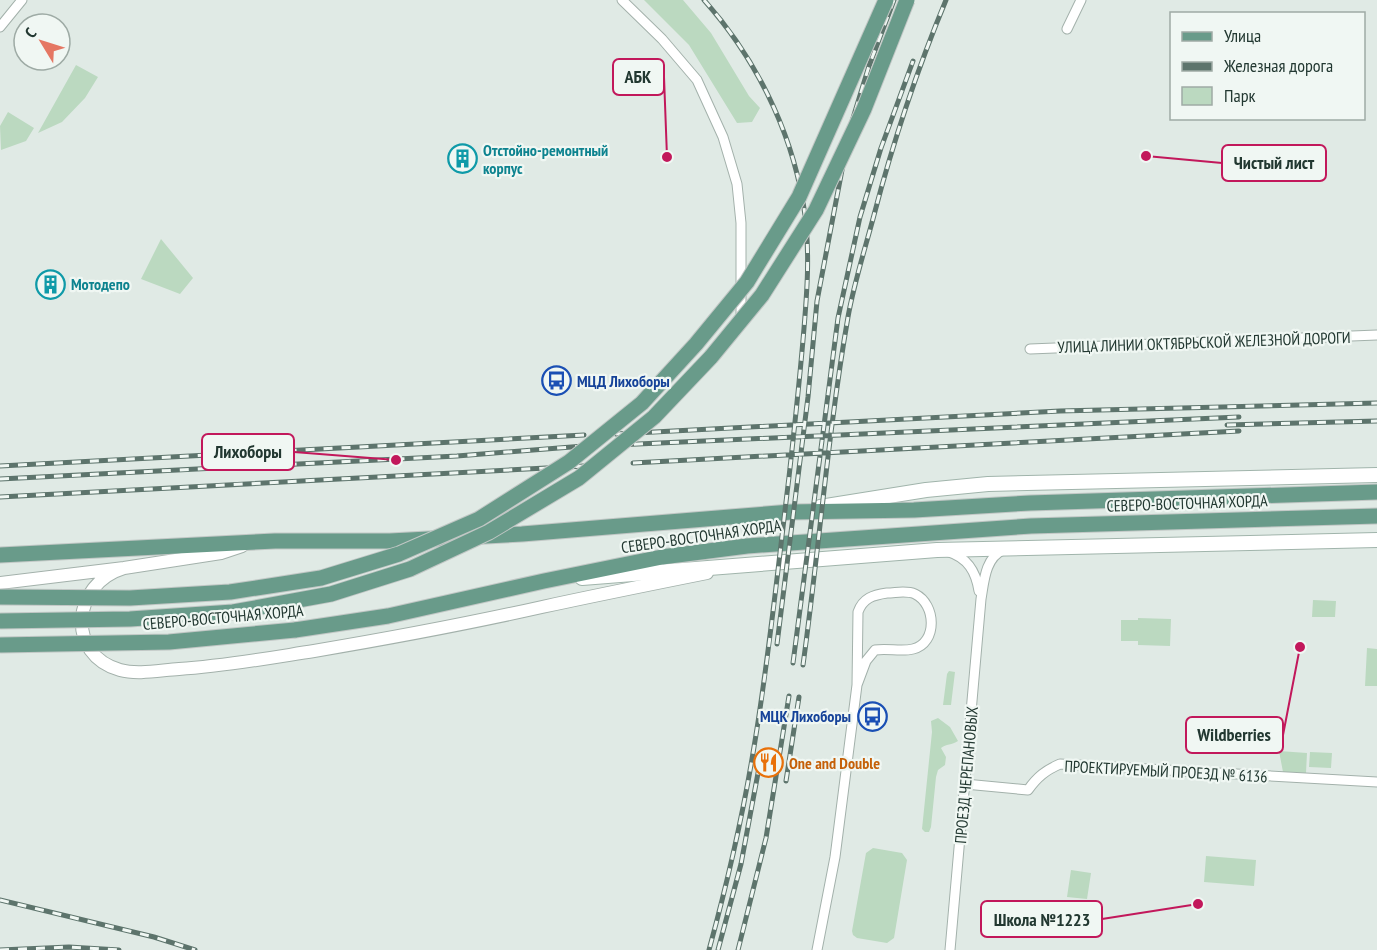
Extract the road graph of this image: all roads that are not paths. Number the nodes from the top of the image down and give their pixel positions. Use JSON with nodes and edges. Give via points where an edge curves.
{"nodes":[{"id":1,"x":22,"y":0,"type":"edge"},
{"id":2,"x":622,"y":0,"type":"edge"},
{"id":3,"x":886,"y":0,"type":"edge"},
{"id":4,"x":907,"y":0,"type":"edge"},
{"id":5,"x":1082,"y":0,"type":"edge"},
{"id":6,"x":0,"y":27,"type":"edge"},
{"id":7,"x":1067,"y":29,"type":"dead end"},
{"id":8,"x":741,"y":318,"type":"dead end"},
{"id":9,"x":1377,"y":335,"type":"edge"},
{"id":10,"x":1030,"y":348,"type":"dead end"},
{"id":11,"x":1377,"y":475,"type":"edge"},
{"id":12,"x":1377,"y":492,"type":"edge"},
{"id":13,"x":791,"y":512,"type":"junction"},
{"id":14,"x":1377,"y":516,"type":"edge"},
{"id":15,"x":1377,"y":540,"type":"edge"},
{"id":16,"x":254,"y":542,"type":"junction"},
{"id":17,"x":1010,"y":548,"type":"junction"},
{"id":18,"x":937,"y":550,"type":"junction"},
{"id":19,"x":0,"y":555,"type":"edge"},
{"id":20,"x":753,"y":564,"type":"junction"},
{"id":21,"x":124,"y":568,"type":"junction"},
{"id":22,"x":544,"y":581,"type":"junction"},
{"id":23,"x":0,"y":583,"type":"edge"},
{"id":24,"x":0,"y":597,"type":"edge"},
{"id":25,"x":981,"y":599,"type":"junction"},
{"id":26,"x":0,"y":621,"type":"edge"},
{"id":27,"x":0,"y":645,"type":"edge"},
{"id":28,"x":857,"y":685,"type":"junction"},
{"id":29,"x":1377,"y":782,"type":"edge"},
{"id":30,"x":965,"y":784,"type":"junction"},
{"id":31,"x":817,"y":950,"type":"edge"},
{"id":32,"x":950,"y":950,"type":"edge"}],
"edges":[{"from":1,"to":6,"type":"street"},
{"from":2,"to":8,"type":"street","via":[[697,80],[723,137],[738,184]]},
{"from":3,"to":24,"type":"main road","name":"СЕВЕРО-ВОСТОЧНАЯ ХОРДА","bridge":true,"via":[[799,197],[747,282],[642,403],[569,462],[479,519],[399,554],[321,578],[230,592],[141,597]]},
{"from":4,"to":26,"type":"main road","name":"СЕВЕРО-ВОСТОЧНАЯ ХОРДА","bridge":true,"via":[[864,109],[816,210],[762,295],[654,417],[579,478],[489,532],[410,569],[331,594],[233,612],[130,619]]},
{"from":5,"to":7,"type":"street"},
{"from":9,"to":10,"type":"street","name":"УЛИЦА ЛИНИИ ОКТЯБРЬСКОЙ ЖЕЛЕЗНОЙ ДОРОГИ"},
{"from":11,"to":13,"type":"main road","via":[[987,484]]},
{"from":12,"to":13,"type":"main road","name":"СЕВЕРО-ВОСТОЧНАЯ ХОРДА"},
{"from":13,"to":16,"type":"main road","name":"СЕВЕРО-ВОСТОЧНАЯ ХОРДА","via":[[522,534],[390,541]]},
{"from":14,"to":22,"type":"main road","name":"СЕВЕРО-ВОСТОЧНАЯ ХОРДА","via":[[1031,526],[826,539],[662,557]]},
{"from":15,"to":17,"type":"main road"},
{"from":16,"to":19,"type":"main road","name":"СЕВЕРО-ВОСТОЧНАЯ ХОРДА"},
{"from":16,"to":21,"type":"street","via":[[221,553]]},
{"from":17,"to":18,"type":"main road"},
{"from":17,"to":25,"type":"street","name":"ПРОЕЗД ЧЕРЕПАНОВЫХ","via":[[999,552],[989,563]]},
{"from":18,"to":20,"type":"main road"},
{"from":18,"to":25,"type":"street","name":"ПРОЕЗД ЧЕРЕПАНОВЫХ","via":[[953,553],[969,564]]},
{"from":20,"to":21,"type":"street","via":[[375,641],[218,666],[127,672],[109,666],[95,655],[85,639],[82,621],[84,603],[93,587],[107,574]]},
{"from":20,"to":22,"type":"main road"},
{"from":21,"to":23,"type":"street"},
{"from":22,"to":27,"type":"main road","name":"СЕВЕРО-ВОСТОЧНАЯ ХОРДА","bridge":true,"via":[[388,616],[295,630],[169,642]]},
{"from":25,"to":30,"type":"street","name":"ПРОЕЗД ЧЕРЕПАНОВЫХ"},
{"from":28,"to":28,"type":"street","via":[[875,650],[915,649],[924,643],[930,634],[931,615],[926,602],[917,595],[876,594],[861,603]]},
{"from":28,"to":31,"type":"street","via":[[838,835]]},
{"from":29,"to":30,"type":"street","name":"ПРОЕКТИРУЕМЫЙ ПРОЕЗД № 6136","via":[[1060,764],[1048,768],[1028,790]]},
{"from":30,"to":32,"type":"street","name":"ПРОЕЗД ЧЕРЕПАНОВЫХ"}]}
